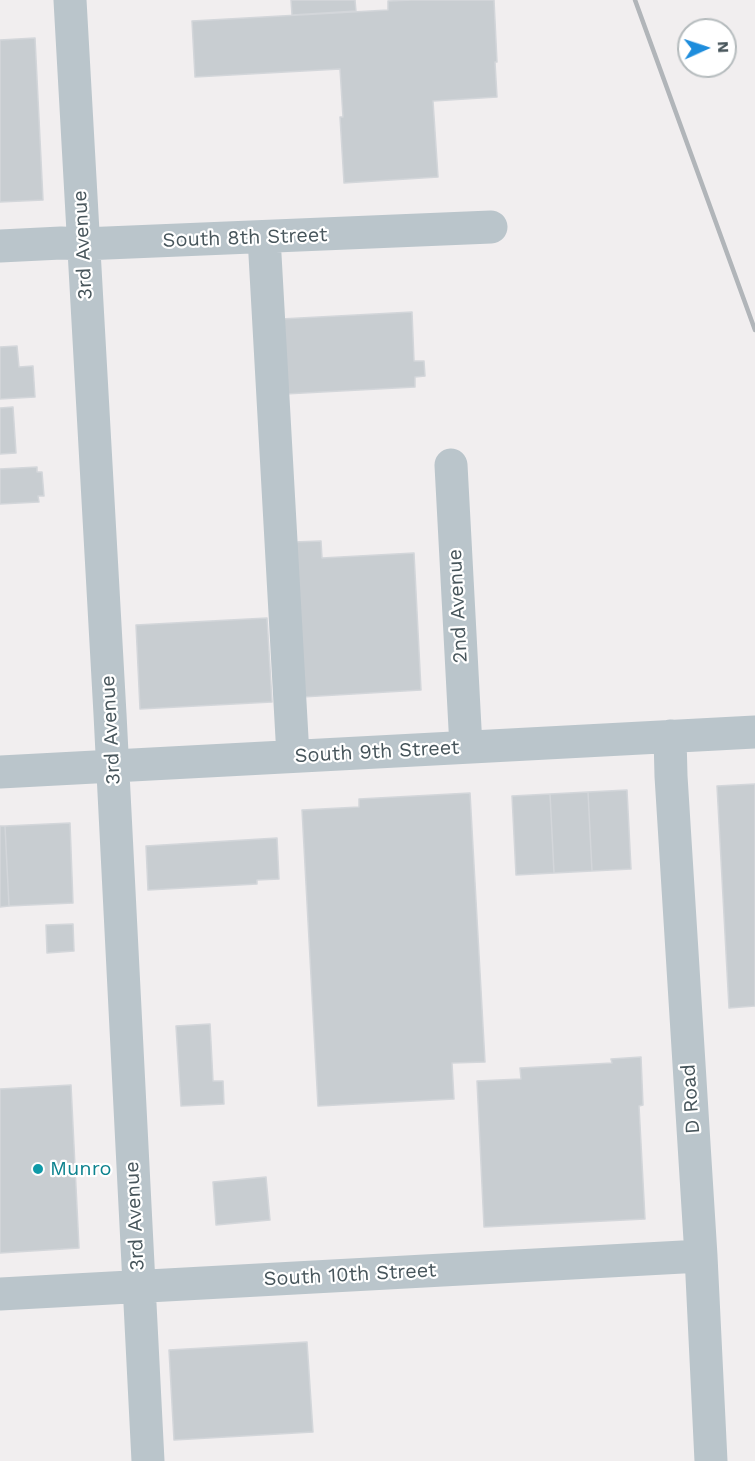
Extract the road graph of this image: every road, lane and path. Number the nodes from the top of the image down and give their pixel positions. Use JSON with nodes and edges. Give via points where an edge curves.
{"nodes":[{"id":1,"x":70,"y":0,"type":"edge"},
{"id":2,"x":490,"y":227,"type":"dead end"},
{"id":3,"x":264,"y":237,"type":"junction"},
{"id":4,"x":83,"y":244,"type":"junction"},
{"id":5,"x":0,"y":246,"type":"edge"},
{"id":6,"x":451,"y":465,"type":"dead end"},
{"id":7,"x":755,"y":732,"type":"edge"},
{"id":8,"x":670,"y":736,"type":"junction"},
{"id":9,"x":466,"y":747,"type":"junction"},
{"id":10,"x":293,"y":756,"type":"junction"},
{"id":11,"x":113,"y":766,"type":"junction"},
{"id":12,"x":0,"y":772,"type":"edge"},
{"id":13,"x":701,"y":1256,"type":"junction"},
{"id":14,"x":138,"y":1287,"type":"junction"},
{"id":15,"x":0,"y":1294,"type":"edge"},
{"id":16,"x":148,"y":1461,"type":"edge"},
{"id":17,"x":711,"y":1461,"type":"edge"}],
"edges":[{"from":1,"to":4,"type":"street","name":"3rd Avenue"},
{"from":2,"to":3,"type":"street","name":"South 8th Street"},
{"from":3,"to":4,"type":"street","name":"South 8th Street"},
{"from":3,"to":10,"type":"street"},
{"from":4,"to":5,"type":"street","name":"South 8th Street"},
{"from":4,"to":11,"type":"street","name":"3rd Avenue"},
{"from":6,"to":9,"type":"street","name":"2nd Avenue"},
{"from":7,"to":8,"type":"street","name":"South 9th Street"},
{"from":8,"to":9,"type":"street","name":"South 9th Street"},
{"from":8,"to":13,"type":"street","name":"D Road"},
{"from":9,"to":10,"type":"street","name":"South 9th Street"},
{"from":10,"to":11,"type":"street","name":"South 9th Street"},
{"from":11,"to":12,"type":"street","name":"South 9th Street"},
{"from":11,"to":14,"type":"street","name":"3rd Avenue"},
{"from":13,"to":14,"type":"street","name":"South 10th Street"},
{"from":13,"to":17,"type":"street","name":"D Road"},
{"from":14,"to":15,"type":"street","name":"South 10th Street"},
{"from":14,"to":16,"type":"street","name":"3rd Avenue"}]}
